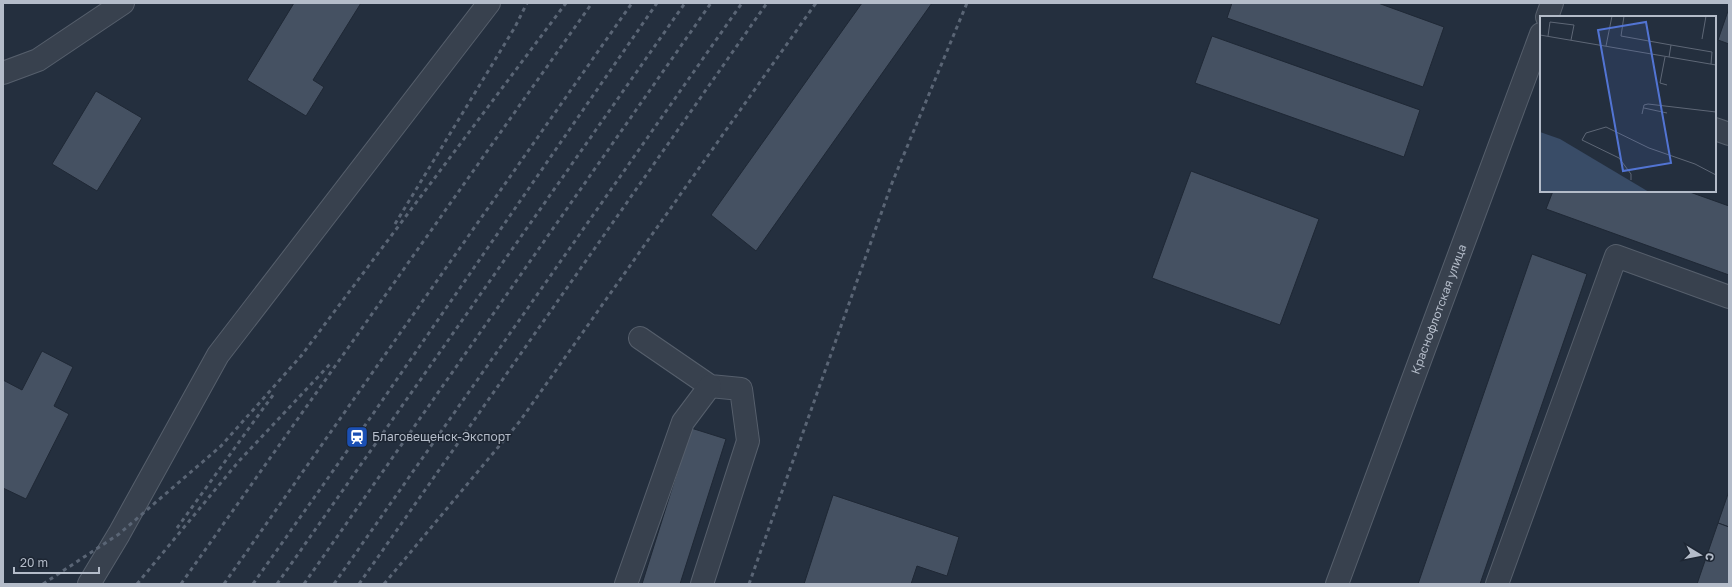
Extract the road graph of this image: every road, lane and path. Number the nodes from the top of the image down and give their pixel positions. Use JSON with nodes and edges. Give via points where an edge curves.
{"nodes":[{"id":1,"x":123,"y":3,"type":"edge"},
{"id":2,"x":489,"y":3,"type":"edge"},
{"id":3,"x":1552,"y":3,"type":"edge"},
{"id":4,"x":1547,"y":16,"type":"edge"},
{"id":5,"x":1540,"y":40,"type":"edge"},
{"id":6,"x":1536,"y":63,"type":"edge"},
{"id":7,"x":3,"y":73,"type":"edge"},
{"id":8,"x":1716,"y":129,"type":"edge"},
{"id":9,"x":1729,"y":134,"type":"edge"},
{"id":10,"x":1729,"y":297,"type":"edge"},
{"id":11,"x":640,"y":338,"type":"dead end"},
{"id":12,"x":710,"y":386,"type":"junction"},
{"id":13,"x":89,"y":584,"type":"edge"},
{"id":14,"x":626,"y":584,"type":"edge"},
{"id":15,"x":702,"y":584,"type":"edge"},
{"id":16,"x":1337,"y":584,"type":"edge"},
{"id":17,"x":1497,"y":584,"type":"edge"}],
"edges":[{"from":1,"to":7,"type":"street","via":[[38,60]]},
{"from":2,"to":13,"type":"street","via":[[218,354]]},
{"from":3,"to":4,"type":"street"},
{"from":5,"to":6,"type":"street","name":"Краснофлотская улица"},
{"from":6,"to":16,"type":"street","name":"Краснофлотская улица"},
{"from":8,"to":9,"type":"street"},
{"from":10,"to":17,"type":"street","via":[[1616,256]]},
{"from":11,"to":12,"type":"street"},
{"from":12,"to":14,"type":"street","via":[[683,422]]},
{"from":12,"to":15,"type":"street","via":[[741,389],[748,441]]}]}
